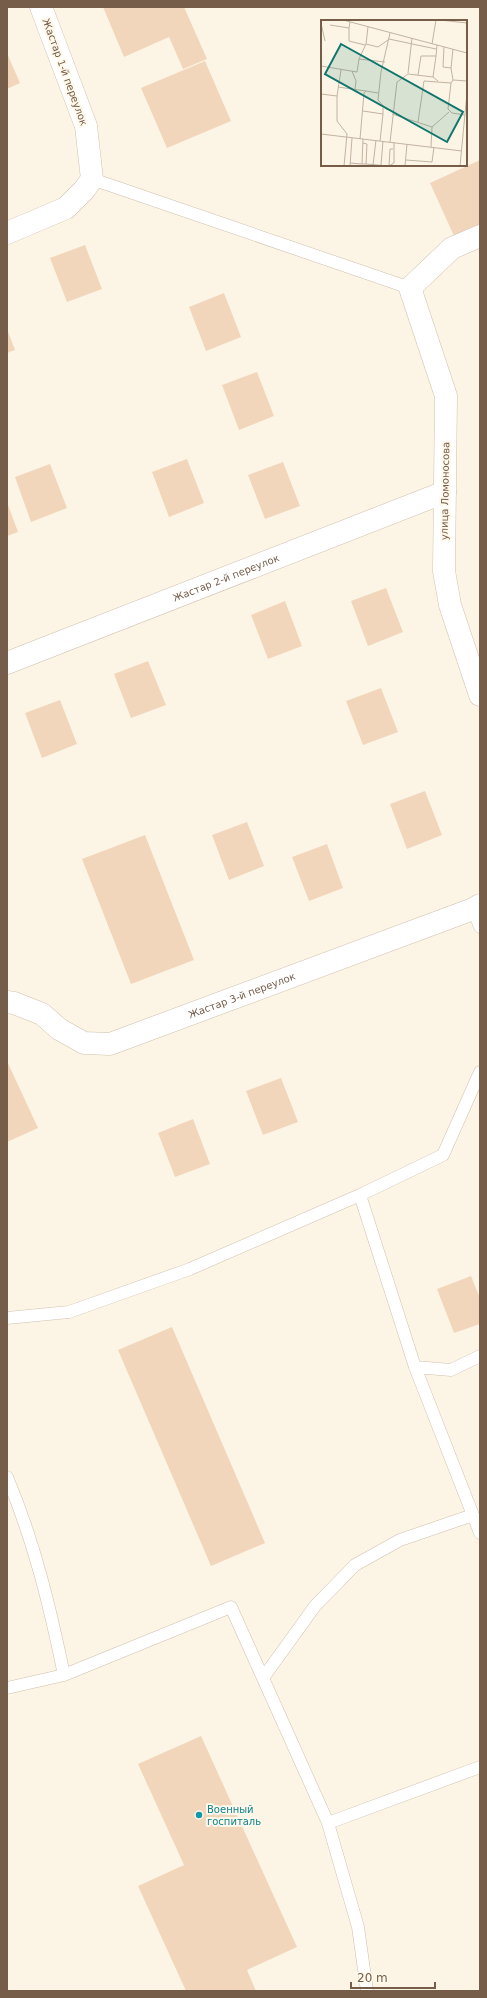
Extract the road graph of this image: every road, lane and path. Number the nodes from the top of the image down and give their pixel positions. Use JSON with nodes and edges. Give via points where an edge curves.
{"nodes":[{"id":1,"x":41,"y":7,"type":"edge"},
{"id":2,"x":92,"y":179,"type":"junction"},
{"id":3,"x":7,"y":233,"type":"edge"},
{"id":4,"x":480,"y":236,"type":"edge"},
{"id":5,"x":410,"y":288,"type":"junction"},
{"id":6,"x":445,"y":492,"type":"junction"},
{"id":7,"x":7,"y":662,"type":"edge"},
{"id":8,"x":480,"y":695,"type":"edge"},
{"id":9,"x":478,"y":914,"type":"edge"},
{"id":10,"x":7,"y":1002,"type":"edge"},
{"id":11,"x":480,"y":1072,"type":"edge"},
{"id":12,"x":360,"y":1195,"type":"junction"},
{"id":13,"x":7,"y":1318,"type":"edge"},
{"id":14,"x":480,"y":1356,"type":"edge"},
{"id":15,"x":415,"y":1367,"type":"junction"},
{"id":16,"x":7,"y":1477,"type":"edge"},
{"id":17,"x":473,"y":1515,"type":"junction"},
{"id":18,"x":480,"y":1533,"type":"edge"},
{"id":19,"x":64,"y":1675,"type":"junction"},
{"id":20,"x":262,"y":1678,"type":"junction"},
{"id":21,"x":7,"y":1688,"type":"edge"},
{"id":22,"x":480,"y":1767,"type":"edge"},
{"id":23,"x":328,"y":1823,"type":"junction"},
{"id":24,"x":367,"y":1991,"type":"edge"}],
"edges":[{"from":1,"to":2,"type":"street","name":"Жастар 1-й переулок","via":[[86,126]]},
{"from":2,"to":3,"type":"street","via":[[66,208]]},
{"from":2,"to":5,"type":"lane"},
{"from":4,"to":5,"type":"street","via":[[452,248]]},
{"from":5,"to":6,"type":"street","name":"улица Ломоносова","via":[[446,396]]},
{"from":6,"to":7,"type":"street","name":"Жастар 2-й переулок"},
{"from":6,"to":8,"type":"street","name":"улица Ломоносова","via":[[444,571],[447,592]]},
{"from":9,"to":10,"type":"street","name":"Жастар 3-й переулок","via":[[110,1044],[84,1043],[59,1029],[42,1014]]},
{"from":11,"to":12,"type":"lane","via":[[443,1155]]},
{"from":12,"to":13,"type":"lane","via":[[190,1269],[69,1312]]},
{"from":12,"to":15,"type":"lane"},
{"from":14,"to":15,"type":"lane","via":[[451,1370]]},
{"from":15,"to":17,"type":"lane"},
{"from":16,"to":19,"type":"lane","via":[[22,1513],[51,1609]]},
{"from":17,"to":18,"type":"lane"},
{"from":17,"to":20,"type":"lane","via":[[400,1540],[355,1565],[314,1606]]},
{"from":19,"to":20,"type":"lane","via":[[231,1607]]},
{"from":19,"to":21,"type":"lane"},
{"from":20,"to":23,"type":"lane"},
{"from":22,"to":23,"type":"lane"},
{"from":23,"to":24,"type":"lane","via":[[358,1927]]}]}
